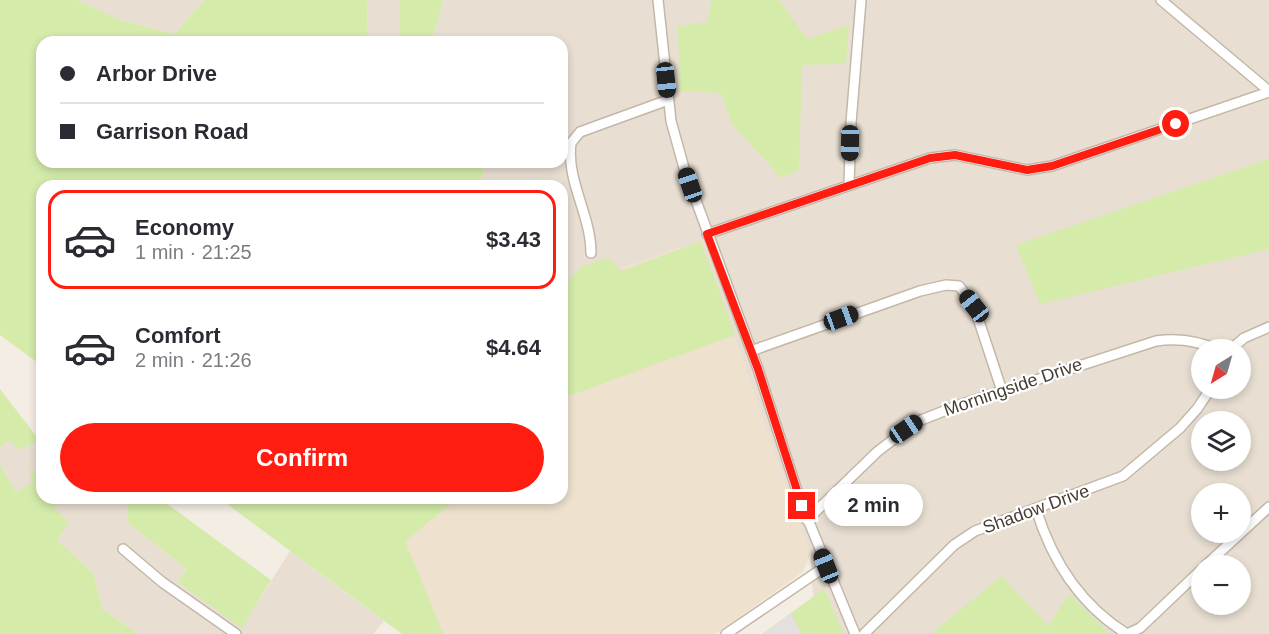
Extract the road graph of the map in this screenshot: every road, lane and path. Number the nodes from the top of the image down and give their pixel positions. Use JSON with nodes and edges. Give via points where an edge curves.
{"nodes":[{"id":1,"x":658,"y":0,"type":"edge"},
{"id":2,"x":861,"y":0,"type":"edge"},
{"id":3,"x":1161,"y":0,"type":"edge"},
{"id":4,"x":1269,"y":92,"type":"edge"},
{"id":5,"x":668,"y":100,"type":"junction"},
{"id":6,"x":849,"y":184,"type":"junction"},
{"id":7,"x":707,"y":234,"type":"junction"},
{"id":8,"x":591,"y":253,"type":"dead end"},
{"id":9,"x":1269,"y":327,"type":"edge"},
{"id":10,"x":1243,"y":339,"type":"edge"},
{"id":11,"x":1191,"y":342,"type":"edge"},
{"id":12,"x":752,"y":351,"type":"junction"},
{"id":13,"x":1002,"y":391,"type":"junction"},
{"id":14,"x":1204,"y":399,"type":"edge"},
{"id":15,"x":1269,"y":507,"type":"edge"},
{"id":16,"x":1036,"y":509,"type":"junction"},
{"id":17,"x":807,"y":520,"type":"junction"},
{"id":18,"x":123,"y":549,"type":"dead end"},
{"id":19,"x":1216,"y":555,"type":"edge"},
{"id":20,"x":826,"y":566,"type":"junction"},
{"id":21,"x":1191,"y":579,"type":"edge"},
{"id":22,"x":236,"y":634,"type":"edge"},
{"id":23,"x":726,"y":634,"type":"edge"},
{"id":24,"x":855,"y":634,"type":"edge"},
{"id":25,"x":864,"y":634,"type":"edge"}],
"edges":[{"from":1,"to":5,"type":"street"},
{"from":2,"to":6,"type":"street"},
{"from":3,"to":4,"type":"street"},
{"from":4,"to":6,"type":"street","via":[[1052,166],[1027,170],[955,155],[930,158]]},
{"from":5,"to":7,"type":"street","via":[[677,145]]},
{"from":5,"to":8,"type":"street","via":[[580,132],[571,143],[571,166],[591,232]]},
{"from":6,"to":7,"type":"street"},
{"from":7,"to":12,"type":"street"},
{"from":9,"to":10,"type":"street"},
{"from":11,"to":13,"type":"street","name":"Morningside Drive","via":[[1156,341]]},
{"from":12,"to":13,"type":"street","via":[[920,291],[959,286],[974,306]]},
{"from":12,"to":17,"type":"street"},
{"from":13,"to":17,"type":"street","name":"Morningside Drive","via":[[916,422],[877,452]]},
{"from":14,"to":16,"type":"street","name":"Shadow Drive","via":[[1180,428],[1123,476]]},
{"from":15,"to":19,"type":"street"},
{"from":16,"to":21,"type":"street","via":[[1046,541],[1072,585],[1106,621],[1127,634],[1140,628]]},
{"from":16,"to":25,"type":"street","name":"Shadow Drive","via":[[975,531],[954,545]]},
{"from":17,"to":20,"type":"street"},
{"from":18,"to":22,"type":"street"},
{"from":20,"to":23,"type":"street"},
{"from":20,"to":24,"type":"street"}]}
